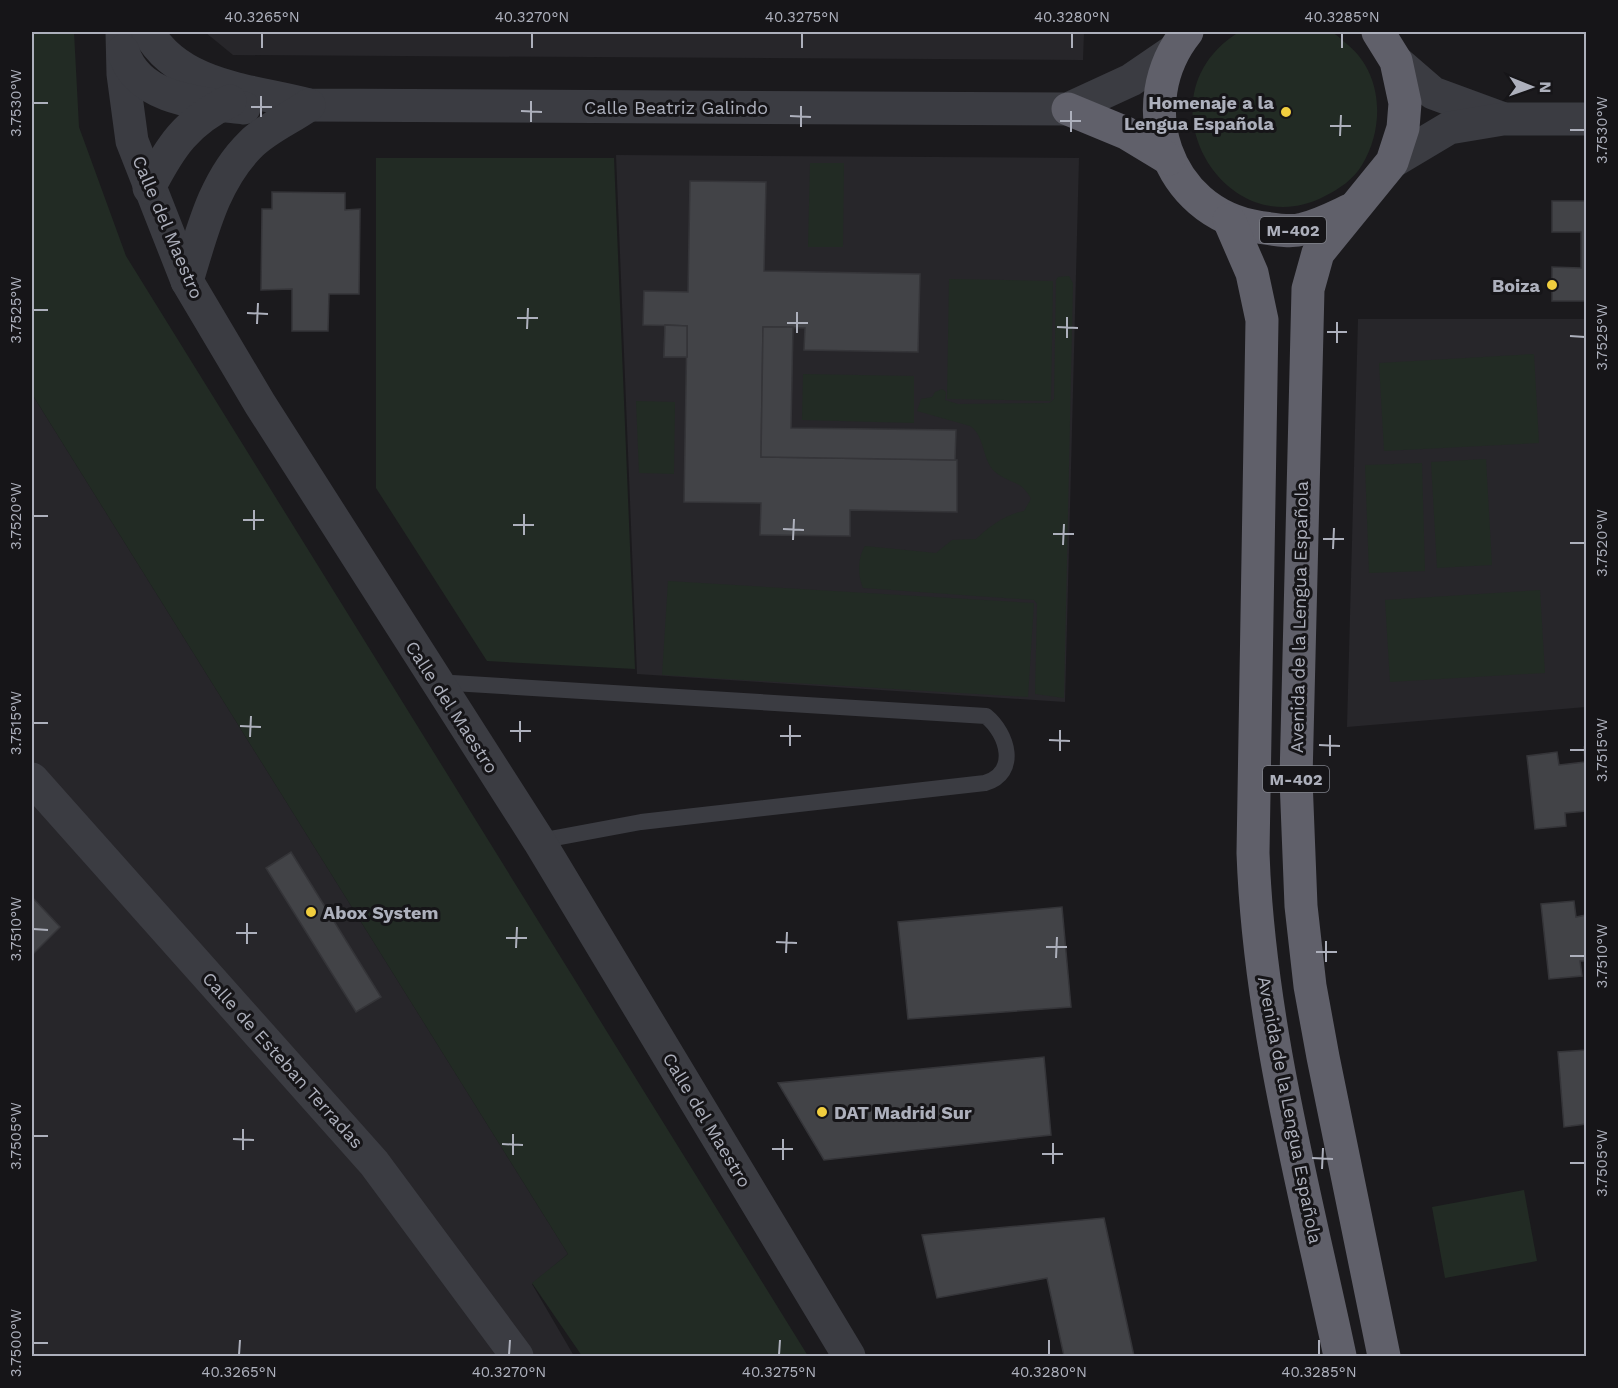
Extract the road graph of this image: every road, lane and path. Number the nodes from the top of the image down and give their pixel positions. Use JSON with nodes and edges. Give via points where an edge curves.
{"nodes":[{"id":1,"x":1378,"y":32,"type":"edge"},
{"id":2,"x":130,"y":38,"type":"edge"},
{"id":3,"x":1180,"y":42,"type":"edge"},
{"id":4,"x":1396,"y":61,"type":"junction"},
{"id":5,"x":236,"y":98,"type":"junction"},
{"id":6,"x":304,"y":109,"type":"junction"},
{"id":7,"x":1068,"y":109,"type":"junction"},
{"id":8,"x":1503,"y":119,"type":"junction"},
{"id":9,"x":1587,"y":119,"type":"edge"},
{"id":10,"x":1166,"y":146,"type":"junction"},
{"id":11,"x":1392,"y":162,"type":"junction"},
{"id":12,"x":148,"y":188,"type":"junction"},
{"id":13,"x":1354,"y":208,"type":"junction"},
{"id":14,"x":1229,"y":220,"type":"junction"},
{"id":15,"x":187,"y":281,"type":"junction"},
{"id":16,"x":435,"y":682,"type":"junction"},
{"id":17,"x":32,"y":779,"type":"edge"},
{"id":18,"x":539,"y":842,"type":"junction"},
{"id":19,"x":517,"y":1356,"type":"edge"},
{"id":20,"x":849,"y":1356,"type":"edge"},
{"id":21,"x":1340,"y":1356,"type":"edge"},
{"id":22,"x":1383,"y":1356,"type":"edge"}],
"edges":[{"from":1,"to":4,"type":"highway","number":"M-402"},
{"from":2,"to":5,"type":"street","name":"Calle Beatriz Galindo"},
{"from":2,"to":12,"type":"street","name":"Calle del Maestro","via":[[132,141]]},
{"from":3,"to":7,"type":"street","name":"Calle Beatriz Galindo","via":[[1131,80]]},
{"from":3,"to":10,"type":"highway","via":[[1158,106]]},
{"from":4,"to":8,"type":"street","via":[[1433,93]]},
{"from":4,"to":11,"type":"highway","number":"M-402","via":[[1405,103],[1403,128]]},
{"from":5,"to":6,"type":"street","name":"Calle Beatriz Galindo"},
{"from":5,"to":12,"type":"street","via":[[182,132]]},
{"from":6,"to":7,"type":"street","name":"Calle Beatriz Galindo"},
{"from":6,"to":15,"type":"street","via":[[252,142],[227,172],[211,206]]},
{"from":7,"to":10,"type":"highway"},
{"from":8,"to":9,"type":"street"},
{"from":8,"to":11,"type":"street","via":[[1449,128]]},
{"from":10,"to":14,"type":"highway","number":"M-402","via":[[1174,173],[1199,199]]},
{"from":11,"to":13,"type":"highway","number":"M-402"},
{"from":12,"to":15,"type":"street","name":"Calle del Maestro"},
{"from":13,"to":14,"type":"highway","number":"M-402","via":[[1302,230],[1272,230]]},
{"from":13,"to":22,"type":"highway","name":"Avenida de la Lengua Española","number":"M-402","via":[[1318,253],[1308,289],[1296,779],[1298,862],[1310,986]]},
{"from":14,"to":21,"type":"highway","name":"Avenida de la Lengua Española","number":"M-402","via":[[1252,273],[1262,320],[1255,914],[1285,1096]]},
{"from":15,"to":16,"type":"street","name":"Calle del Maestro"},
{"from":16,"to":18,"type":"street","name":"Calle del Maestro"},
{"from":16,"to":18,"type":"lane","via":[[986,716],[1002,733],[1005,745],[1004,771],[985,783],[641,822]]},
{"from":17,"to":19,"type":"street","name":"Calle de Esteban Terradas","via":[[374,1162]]},
{"from":18,"to":20,"type":"street","name":"Calle del Maestro"}]}
